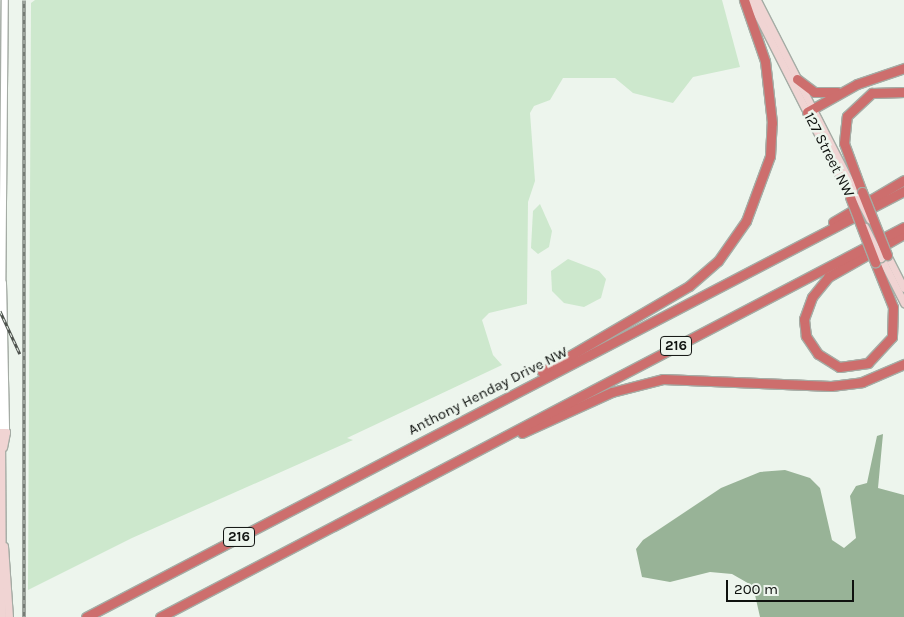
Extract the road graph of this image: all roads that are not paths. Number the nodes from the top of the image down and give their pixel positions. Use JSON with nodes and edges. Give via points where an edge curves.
{"nodes":[{"id":1,"x":5,"y":0,"type":"edge"},
{"id":2,"x":744,"y":0,"type":"edge"},
{"id":3,"x":753,"y":2,"type":"edge"},
{"id":4,"x":904,"y":68,"type":"edge"},
{"id":5,"x":797,"y":79,"type":"junction"},
{"id":6,"x":842,"y":91,"type":"junction"},
{"id":7,"x":904,"y":92,"type":"edge"},
{"id":8,"x":809,"y":110,"type":"junction"},
{"id":9,"x":904,"y":180,"type":"edge"},
{"id":10,"x":904,"y":191,"type":"edge"},
{"id":11,"x":857,"y":195,"type":"junction"},
{"id":12,"x":904,"y":227,"type":"edge"},
{"id":13,"x":904,"y":234,"type":"edge"},
{"id":14,"x":881,"y":259,"type":"junction"},
{"id":15,"x":753,"y":270,"type":"junction"},
{"id":16,"x":904,"y":288,"type":"edge"},
{"id":17,"x":904,"y":303,"type":"edge"},
{"id":18,"x":904,"y":364,"type":"edge"},
{"id":19,"x":904,"y":369,"type":"edge"},
{"id":20,"x":881,"y":374,"type":"junction"},
{"id":21,"x":441,"y":431,"type":"junction"},
{"id":22,"x":2,"y":436,"type":"edge"},
{"id":23,"x":448,"y":465,"type":"junction"},
{"id":24,"x":0,"y":474,"type":"edge"},
{"id":25,"x":3,"y":488,"type":"junction"},
{"id":26,"x":3,"y":543,"type":"junction"},
{"id":27,"x":2,"y":617,"type":"edge"},
{"id":28,"x":9,"y":617,"type":"edge"},
{"id":29,"x":86,"y":617,"type":"edge"},
{"id":30,"x":160,"y":617,"type":"edge"}],
"edges":[{"from":1,"to":22,"type":"street"},
{"from":2,"to":21,"type":"highway","via":[[769,78],[771,141],[754,204],[729,248],[689,286],[653,312]]},
{"from":3,"to":5,"type":"main road","name":"127 Street NW"},
{"from":3,"to":8,"type":"main road","name":"127 Street NW"},
{"from":4,"to":6,"type":"highway"},
{"from":5,"to":6,"type":"highway","via":[[814,92]]},
{"from":5,"to":8,"type":"main road","name":"127 Street NW"},
{"from":6,"to":8,"type":"highway"},
{"from":7,"to":11,"type":"highway","via":[[872,93],[847,116],[844,143]]},
{"from":8,"to":11,"type":"main road","name":"127 Street NW"},
{"from":9,"to":15,"type":"highway"},
{"from":10,"to":15,"type":"highway","name":"Anthony Henday Drive NW","number":"216"},
{"from":11,"to":14,"type":"highway","bridge":true},
{"from":11,"to":14,"type":"highway","bridge":true},
{"from":12,"to":23,"type":"highway","number":"216"},
{"from":13,"to":14,"type":"highway","via":[[828,277],[812,297],[804,319],[806,336],[818,354],[839,367],[868,363],[892,337],[893,307]]},
{"from":14,"to":16,"type":"main road"},
{"from":14,"to":17,"type":"main road"},
{"from":15,"to":21,"type":"highway","name":"Anthony Henday Drive NW","number":"216"},
{"from":18,"to":20,"type":"highway"},
{"from":19,"to":20,"type":"highway"},
{"from":20,"to":23,"type":"highway","via":[[831,386],[682,378],[642,382]]},
{"from":21,"to":29,"type":"highway","name":"Anthony Henday Drive NW","number":"216"},
{"from":22,"to":25,"type":"main road"},
{"from":23,"to":30,"type":"highway","number":"216"},
{"from":24,"to":25,"type":"main road"},
{"from":25,"to":26,"type":"main road"},
{"from":26,"to":27,"type":"main road"},
{"from":26,"to":28,"type":"main road"}]}
